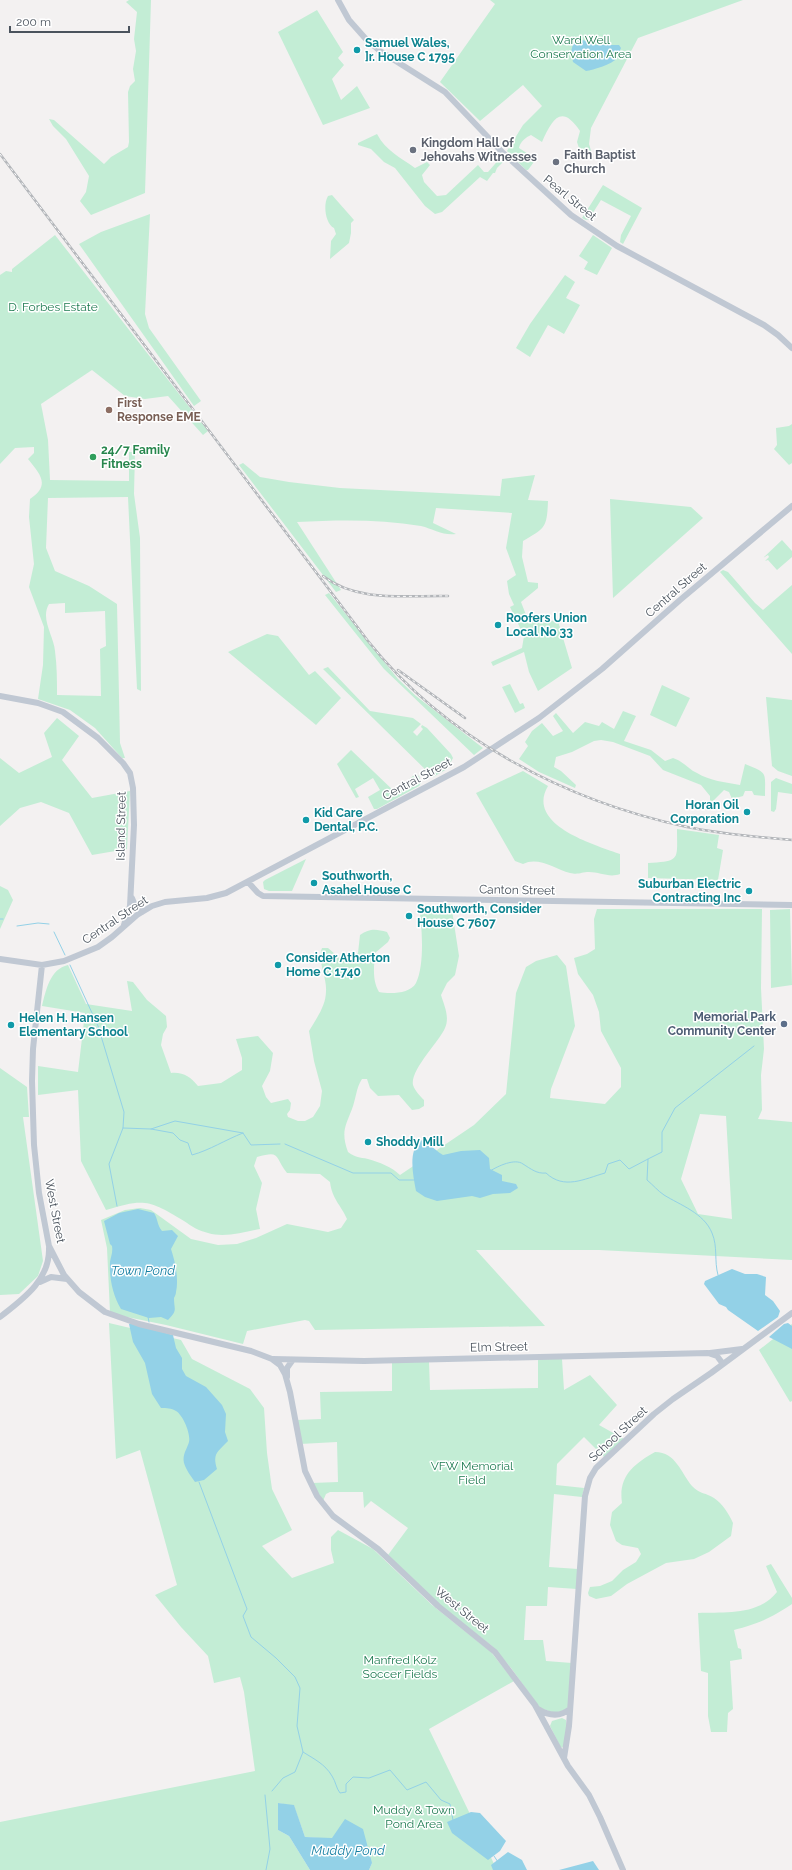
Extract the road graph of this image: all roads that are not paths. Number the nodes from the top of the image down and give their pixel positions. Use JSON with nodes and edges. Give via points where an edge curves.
{"nodes":[{"id":1,"x":338,"y":0,"type":"edge"},
{"id":2,"x":792,"y":348,"type":"edge"},
{"id":3,"x":792,"y":506,"type":"edge"},
{"id":4,"x":0,"y":696,"type":"edge"},
{"id":5,"x":248,"y":882,"type":"junction"},
{"id":6,"x":131,"y":892,"type":"junction"},
{"id":7,"x":792,"y":905,"type":"edge"},
{"id":8,"x":130,"y":906,"type":"junction"},
{"id":9,"x":139,"y":914,"type":"junction"},
{"id":10,"x":122,"y":929,"type":"junction"},
{"id":11,"x":0,"y":959,"type":"edge"},
{"id":12,"x":42,"y":965,"type":"junction"},
{"id":13,"x":49,"y":1246,"type":"junction"},
{"id":14,"x":67,"y":1279,"type":"junction"},
{"id":15,"x":34,"y":1287,"type":"junction"},
{"id":16,"x":792,"y":1313,"type":"edge"},
{"id":17,"x":0,"y":1317,"type":"edge"},
{"id":18,"x":744,"y":1349,"type":"junction"},
{"id":19,"x":708,"y":1353,"type":"junction"},
{"id":20,"x":272,"y":1358,"type":"junction"},
{"id":21,"x":292,"y":1360,"type":"junction"},
{"id":22,"x":723,"y":1364,"type":"junction"},
{"id":23,"x":287,"y":1380,"type":"junction"},
{"id":24,"x":537,"y":1708,"type":"junction"},
{"id":25,"x":570,"y":1709,"type":"junction"},
{"id":26,"x":564,"y":1758,"type":"junction"},
{"id":27,"x":622,"y":1870,"type":"edge"}],
"edges":[{"from":1,"to":2,"type":"street","name":"Pearl Street","via":[[356,30],[372,44],[445,92],[511,160],[571,215],[617,246],[764,324]]},
{"from":3,"to":5,"type":"street","name":"Central Street","via":[[680,600],[602,670],[540,718],[464,767]]},
{"from":4,"to":6,"type":"street","name":"Island Street","via":[[38,703],[63,712],[98,738],[128,770],[132,781],[134,808]]},
{"from":5,"to":7,"type":"street","name":"Canton Street","via":[[261,895],[283,896]]},
{"from":5,"to":9,"type":"street","name":"Central Street","via":[[221,895],[160,903]]},
{"from":6,"to":8,"type":"street","name":"Island Street"},
{"from":6,"to":9,"type":"street","name":"Island Street"},
{"from":8,"to":9,"type":"street"},
{"from":8,"to":10,"type":"street","name":"Island Street"},
{"from":9,"to":10,"type":"street","name":"Central Street"},
{"from":10,"to":12,"type":"street","name":"Central Street","via":[[84,954]]},
{"from":11,"to":12,"type":"street","name":"Central Street"},
{"from":12,"to":13,"type":"street","name":"West Street","via":[[34,1036],[32,1098],[37,1183]]},
{"from":13,"to":14,"type":"street","name":"West Street"},
{"from":13,"to":15,"type":"street","via":[[46,1270]]},
{"from":14,"to":15,"type":"street","via":[[51,1277]]},
{"from":14,"to":20,"type":"street","name":"West Street","via":[[95,1305],[113,1315]]},
{"from":15,"to":17,"type":"street"},
{"from":16,"to":18,"type":"street","name":"School Street"},
{"from":18,"to":19,"type":"street","name":"Elm Street"},
{"from":18,"to":22,"type":"street","name":"School Street"},
{"from":19,"to":21,"type":"street","name":"Elm Street","via":[[372,1361]]},
{"from":19,"to":22,"type":"street","via":[[717,1356]]},
{"from":20,"to":21,"type":"street","name":"Elm Street"},
{"from":20,"to":23,"type":"street","name":"West Street","via":[[282,1368]]},
{"from":21,"to":23,"type":"street","name":"West Street"},
{"from":22,"to":25,"type":"street","name":"School Street","via":[[662,1408],[600,1464],[590,1478],[584,1503]]},
{"from":23,"to":24,"type":"street","name":"West Street","via":[[305,1471],[313,1490],[324,1506],[339,1521],[383,1553],[449,1616],[491,1647]]},
{"from":24,"to":25,"type":"street","via":[[555,1715]]},
{"from":24,"to":26,"type":"street","name":"West Street"},
{"from":25,"to":26,"type":"street","name":"School Street"},
{"from":26,"to":27,"type":"street","name":"West Street","via":[[598,1813]]}]}
